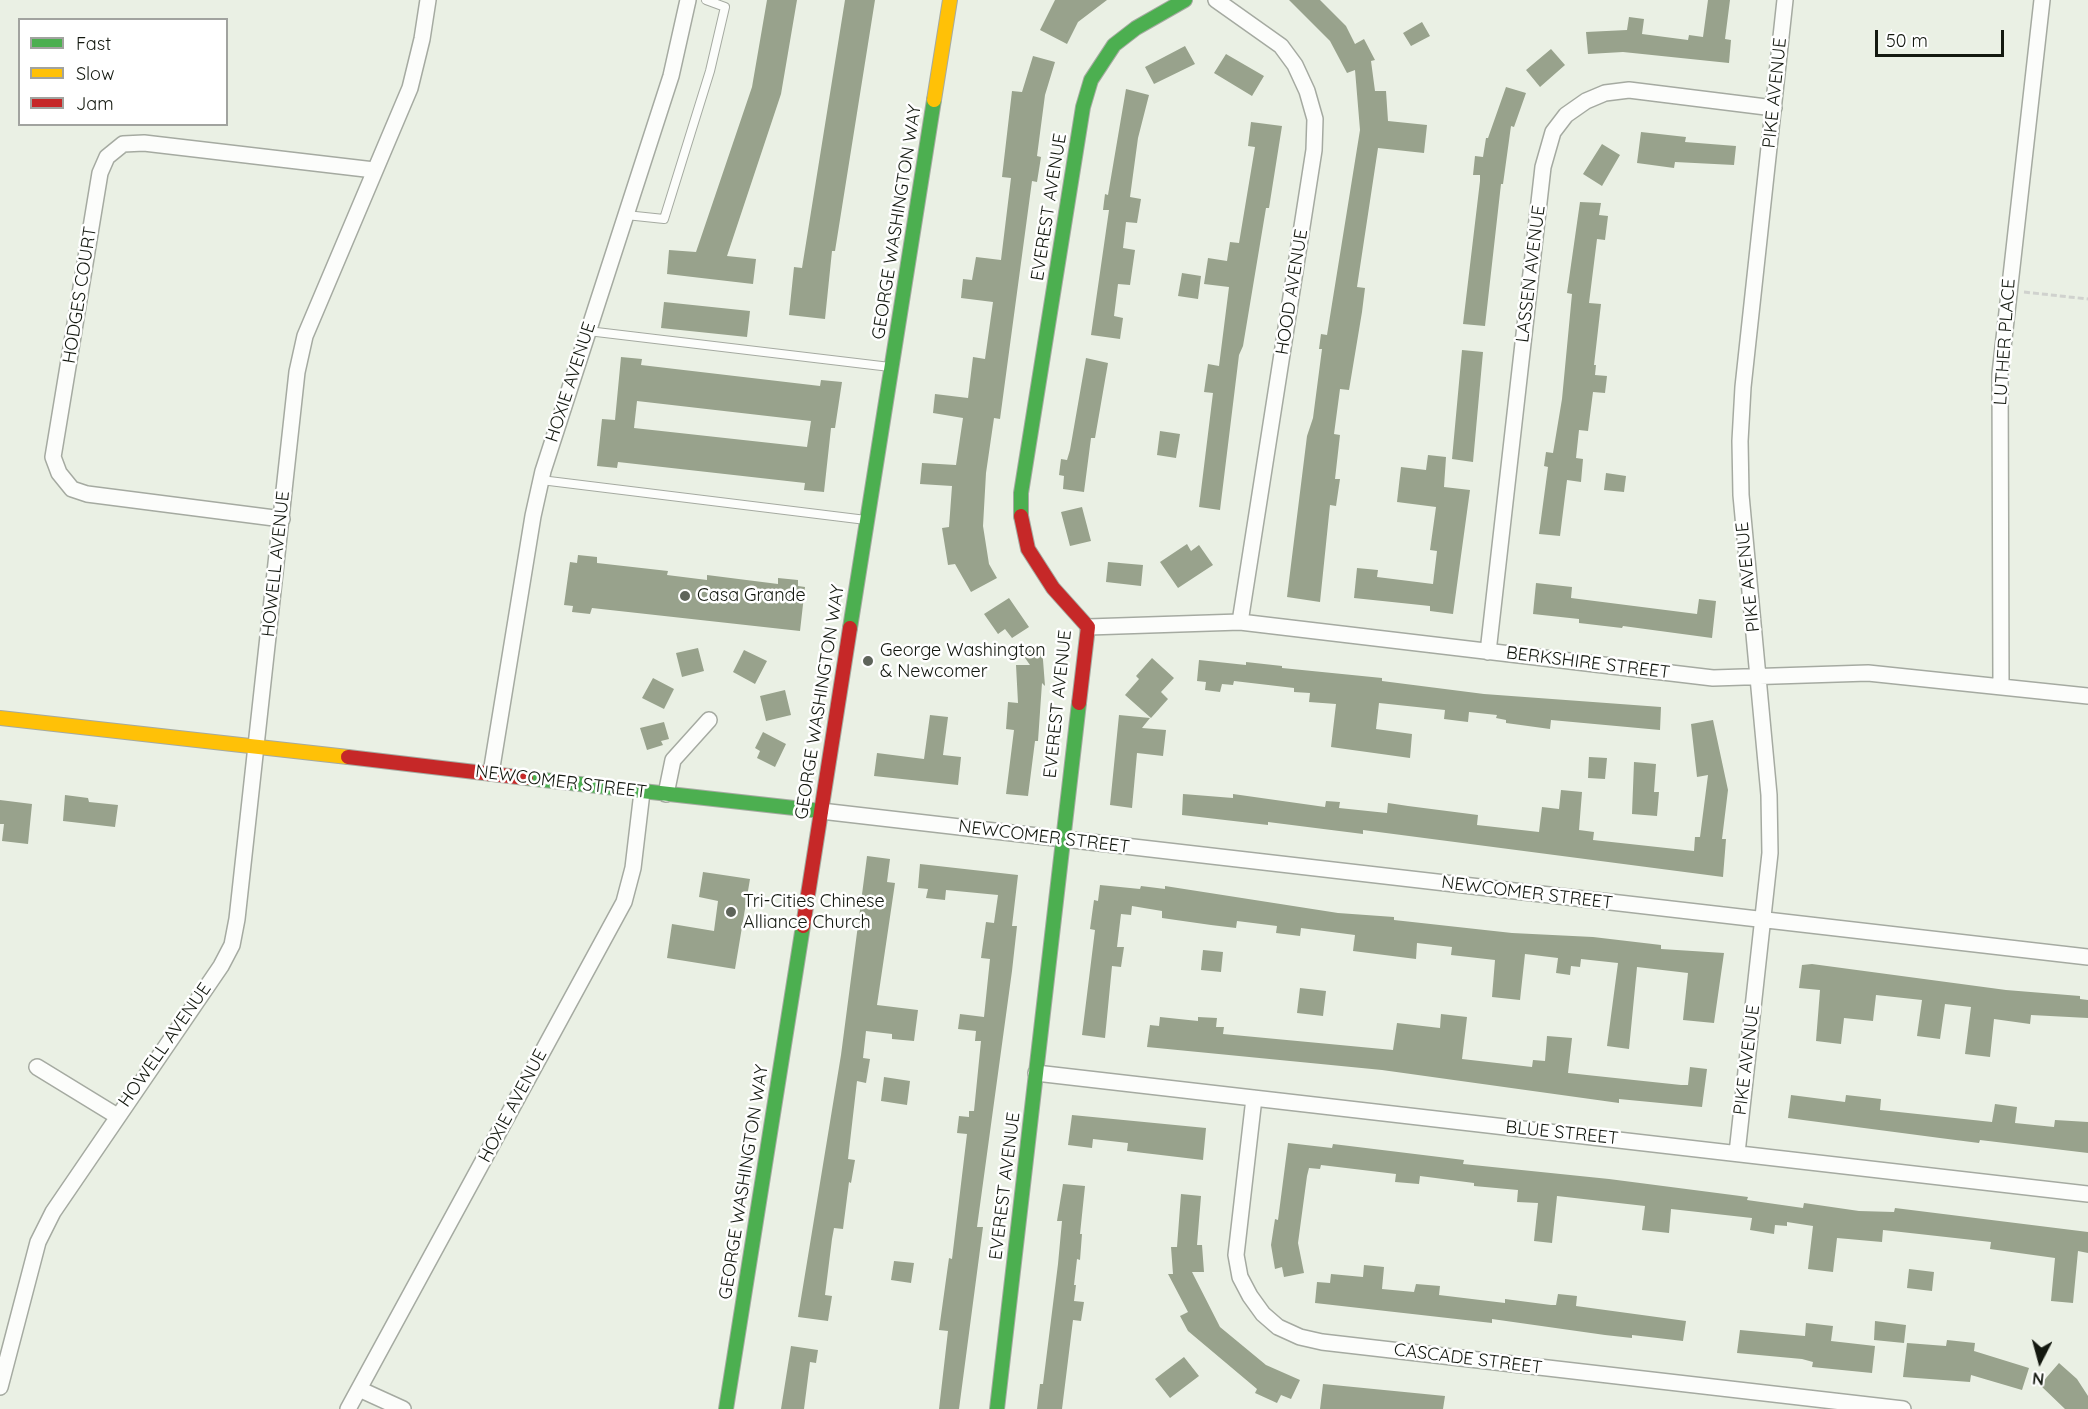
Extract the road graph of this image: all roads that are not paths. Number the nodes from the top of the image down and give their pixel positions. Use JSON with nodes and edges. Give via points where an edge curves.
{"nodes":[{"id":1,"x":428,"y":0,"type":"edge"},
{"id":2,"x":688,"y":0,"type":"edge"},
{"id":3,"x":706,"y":0,"type":"edge"},
{"id":4,"x":950,"y":0,"type":"edge"},
{"id":5,"x":1185,"y":0,"type":"edge"},
{"id":6,"x":1216,"y":0,"type":"edge"},
{"id":7,"x":1785,"y":0,"type":"edge"},
{"id":8,"x":2042,"y":0,"type":"edge"},
{"id":9,"x":1774,"y":108,"type":"junction"},
{"id":10,"x":374,"y":170,"type":"junction"},
{"id":11,"x":626,"y":215,"type":"junction"},
{"id":12,"x":588,"y":331,"type":"junction"},
{"id":13,"x":892,"y":367,"type":"junction"},
{"id":14,"x":541,"y":480,"type":"junction"},
{"id":15,"x":282,"y":519,"type":"junction"},
{"id":16,"x":867,"y":520,"type":"junction"},
{"id":17,"x":1240,"y":622,"type":"junction"},
{"id":18,"x":1088,"y":627,"type":"junction"},
{"id":19,"x":1488,"y":652,"type":"junction"},
{"id":20,"x":1758,"y":678,"type":"junction"},
{"id":21,"x":2001,"y":686,"type":"junction"},
{"id":22,"x":2088,"y":696,"type":"edge"},
{"id":23,"x":0,"y":718,"type":"edge"},
{"id":24,"x":709,"y":720,"type":"dead end"},
{"id":25,"x":256,"y":747,"type":"junction"},
{"id":26,"x":491,"y":773,"type":"junction"},
{"id":27,"x":642,"y":792,"type":"junction"},
{"id":28,"x":666,"y":794,"type":"junction"},
{"id":29,"x":821,"y":811,"type":"junction"},
{"id":30,"x":1062,"y":839,"type":"junction"},
{"id":31,"x":1764,"y":921,"type":"junction"},
{"id":32,"x":2088,"y":957,"type":"edge"},
{"id":33,"x":37,"y":1067,"type":"dead end"},
{"id":34,"x":1036,"y":1073,"type":"junction"},
{"id":35,"x":1254,"y":1098,"type":"junction"},
{"id":36,"x":117,"y":1116,"type":"junction"},
{"id":37,"x":1737,"y":1153,"type":"junction"},
{"id":38,"x":2088,"y":1194,"type":"edge"},
{"id":39,"x":0,"y":1386,"type":"edge"},
{"id":40,"x":359,"y":1389,"type":"junction"},
{"id":41,"x":348,"y":1409,"type":"edge"},
{"id":42,"x":403,"y":1409,"type":"edge"},
{"id":43,"x":726,"y":1409,"type":"edge"},
{"id":44,"x":997,"y":1409,"type":"edge"},
{"id":45,"x":1903,"y":1409,"type":"edge"}],
"edges":[{"from":1,"to":10,"type":"street","name":"HOWELL AVENUE","via":[[410,88]]},
{"from":2,"to":11,"type":"street","name":"HOXIE AVENUE","via":[[671,76]]},
{"from":3,"to":11,"type":"lane","via":[[724,8],[710,71],[664,219]]},
{"from":4,"to":13,"type":"street","name":"GEORGE WASHINGTON WAY"},
{"from":5,"to":18,"type":"street","name":"EVEREST AVENUE","via":[[1114,45],[1091,80],[1083,107],[1021,493],[1021,523],[1028,549],[1053,588]]},
{"from":6,"to":17,"type":"street","name":"HOOD AVENUE","via":[[1281,46],[1307,91],[1315,119],[1314,150]]},
{"from":7,"to":9,"type":"street","name":"PIKE AVENUE"},
{"from":8,"to":21,"type":"street","name":"LUTHER PLACE","via":[[2000,374]]},
{"from":9,"to":19,"type":"street","name":"LASSEN AVENUE","via":[[1629,90],[1605,93],[1586,101],[1566,115],[1553,132],[1544,167]]},
{"from":9,"to":20,"type":"street","name":"PIKE AVENUE","via":[[1740,441],[1741,495]]},
{"from":10,"to":15,"type":"street","name":"HOWELL AVENUE","via":[[305,336],[297,372]]},
{"from":10,"to":15,"type":"street","name":"HODGES COURT","via":[[144,143],[123,144],[107,157],[100,173],[53,457],[59,473],[72,489],[87,494]]},
{"from":11,"to":12,"type":"street","name":"HOXIE AVENUE"},
{"from":12,"to":13,"type":"lane"},
{"from":12,"to":14,"type":"street","name":"HOXIE AVENUE"},
{"from":13,"to":16,"type":"street","name":"GEORGE WASHINGTON WAY"},
{"from":14,"to":16,"type":"lane"},
{"from":14,"to":26,"type":"street","name":"HOXIE AVENUE"},
{"from":15,"to":25,"type":"street","name":"HOWELL AVENUE"},
{"from":16,"to":29,"type":"street","name":"GEORGE WASHINGTON WAY"},
{"from":17,"to":18,"type":"street","name":"BERKSHIRE STREET"},
{"from":17,"to":19,"type":"street","name":"BERKSHIRE STREET"},
{"from":18,"to":30,"type":"street","name":"EVEREST AVENUE"},
{"from":19,"to":20,"type":"street","name":"BERKSHIRE STREET","via":[[1713,678]]},
{"from":20,"to":21,"type":"street","name":"BERKSHIRE STREET","via":[[1868,673]]},
{"from":20,"to":31,"type":"street","name":"PIKE AVENUE","via":[[1769,795],[1770,853]]},
{"from":21,"to":22,"type":"street","name":"BERKSHIRE STREET"},
{"from":23,"to":25,"type":"street","name":"NEWCOMER STREET"},
{"from":24,"to":28,"type":"street","via":[[673,760]]},
{"from":25,"to":26,"type":"street","name":"NEWCOMER STREET"},
{"from":25,"to":36,"type":"street","name":"HOWELL AVENUE","via":[[232,945],[222,966]]},
{"from":26,"to":27,"type":"street","name":"NEWCOMER STREET"},
{"from":27,"to":28,"type":"street","name":"NEWCOMER STREET"},
{"from":27,"to":40,"type":"street","name":"HOXIE AVENUE","via":[[633,868],[624,902]]},
{"from":28,"to":29,"type":"street","name":"NEWCOMER STREET"},
{"from":29,"to":30,"type":"street","name":"NEWCOMER STREET"},
{"from":29,"to":43,"type":"street","name":"GEORGE WASHINGTON WAY"},
{"from":30,"to":31,"type":"street","name":"NEWCOMER STREET"},
{"from":30,"to":34,"type":"street","name":"EVEREST AVENUE"},
{"from":31,"to":32,"type":"street","name":"NEWCOMER STREET"},
{"from":31,"to":37,"type":"street","name":"PIKE AVENUE"},
{"from":33,"to":36,"type":"street","name":"HOWELL AVENUE"},
{"from":34,"to":35,"type":"street","name":"BLUE STREET"},
{"from":34,"to":44,"type":"street","name":"EVEREST AVENUE"},
{"from":35,"to":37,"type":"street","name":"BLUE STREET"},
{"from":35,"to":45,"type":"street","name":"CASCADE STREET","via":[[1236,1255],[1240,1277],[1250,1296],[1263,1314],[1289,1332],[1322,1342]]},
{"from":36,"to":39,"type":"street","name":"HOWELL AVENUE","via":[[53,1212],[38,1242]]},
{"from":37,"to":38,"type":"street","name":"BLUE STREET"},
{"from":40,"to":41,"type":"street","name":"HOXIE AVENUE"},
{"from":40,"to":42,"type":"street"}]}
